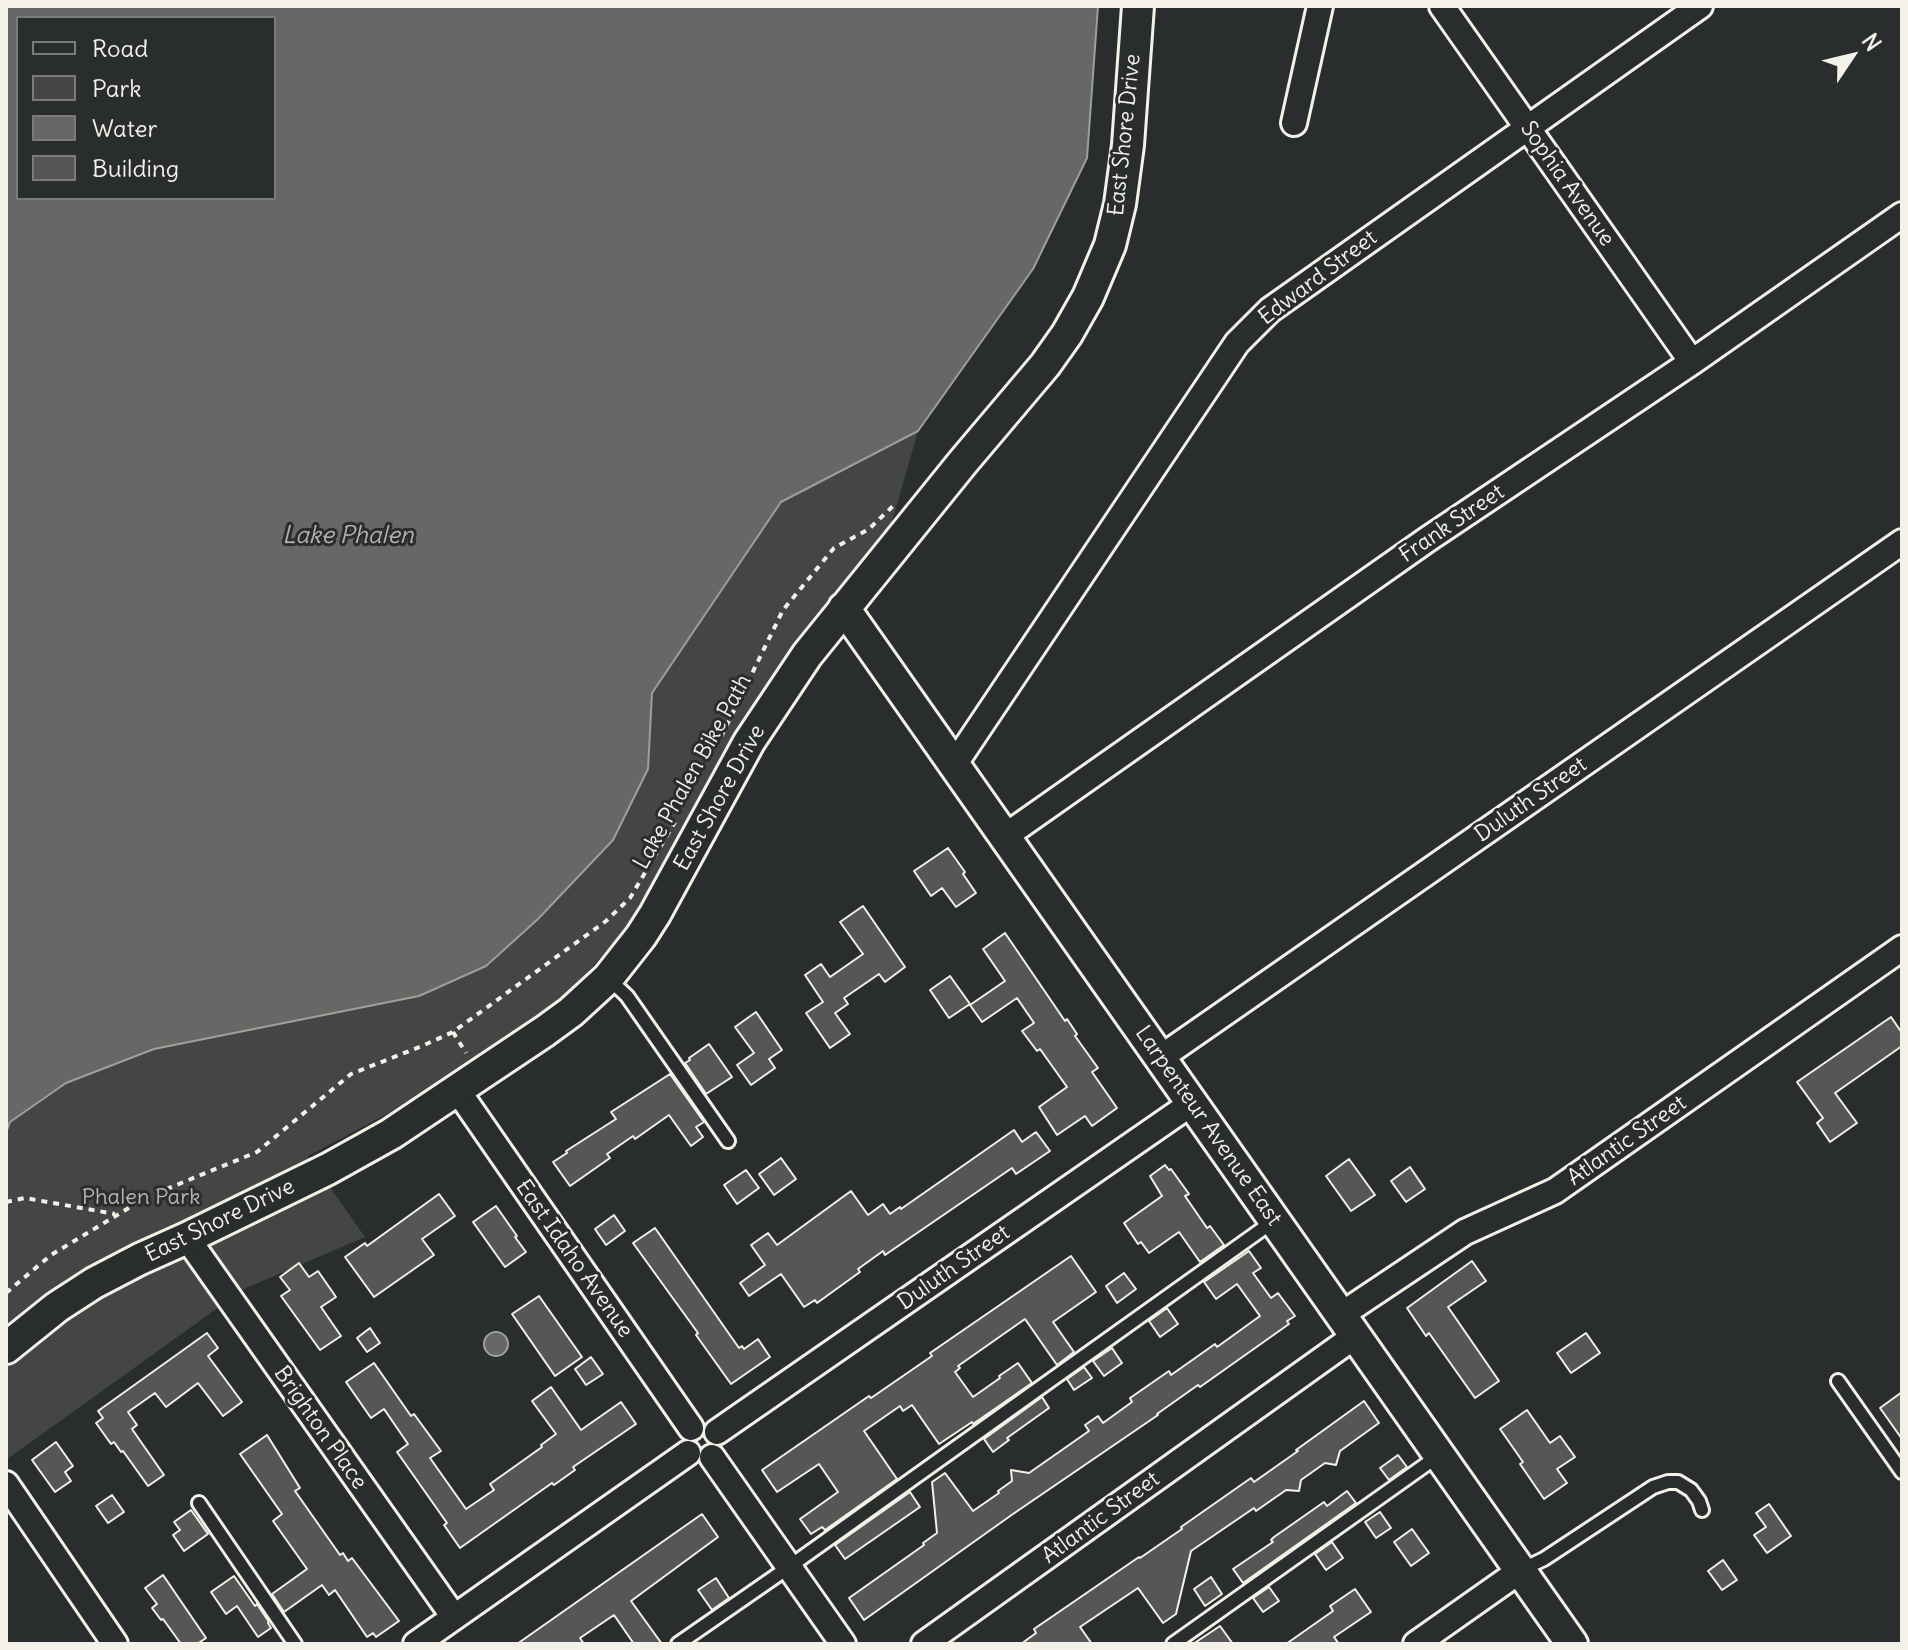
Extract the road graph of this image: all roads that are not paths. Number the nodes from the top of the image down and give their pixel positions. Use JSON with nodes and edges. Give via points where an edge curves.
{"nodes":[{"id":1,"x":1138,"y":6,"type":"edge"},
{"id":2,"x":1320,"y":6,"type":"edge"},
{"id":3,"x":1442,"y":6,"type":"edge"},
{"id":4,"x":1700,"y":6,"type":"edge"},
{"id":5,"x":1294,"y":123,"type":"dead end"},
{"id":6,"x":1527,"y":127,"type":"junction"},
{"id":7,"x":1902,"y":215,"type":"edge"},
{"id":8,"x":1692,"y":362,"type":"junction"},
{"id":9,"x":1902,"y":542,"type":"edge"},
{"id":10,"x":844,"y":608,"type":"junction"},
{"id":11,"x":954,"y":765,"type":"junction"},
{"id":12,"x":1004,"y":837,"type":"junction"},
{"id":13,"x":1902,"y":948,"type":"edge"},
{"id":14,"x":608,"y":978,"type":"junction"},
{"id":15,"x":1160,"y":1058,"type":"junction"},
{"id":16,"x":458,"y":1091,"type":"junction"},
{"id":17,"x":1192,"y":1103,"type":"junction"},
{"id":18,"x":728,"y":1141,"type":"dead end"},
{"id":19,"x":1275,"y":1220,"type":"junction"},
{"id":20,"x":187,"y":1238,"type":"junction"},
{"id":21,"x":1348,"y":1326,"type":"junction"},
{"id":22,"x":6,"y":1348,"type":"edge"},
{"id":23,"x":1838,"y":1381,"type":"dead end"},
{"id":24,"x":691,"y":1428,"type":"junction"},
{"id":25,"x":717,"y":1432,"type":"junction"},
{"id":26,"x":700,"y":1455,"type":"junction"},
{"id":27,"x":1440,"y":1455,"type":"junction"},
{"id":28,"x":1902,"y":1472,"type":"edge"},
{"id":29,"x":6,"y":1484,"type":"edge"},
{"id":30,"x":199,"y":1503,"type":"dead end"},
{"id":31,"x":1702,"y":1510,"type":"dead end"},
{"id":32,"x":789,"y":1567,"type":"junction"},
{"id":33,"x":1521,"y":1570,"type":"junction"},
{"id":34,"x":454,"y":1617,"type":"junction"},
{"id":35,"x":115,"y":1644,"type":"edge"},
{"id":36,"x":295,"y":1644,"type":"edge"},
{"id":37,"x":416,"y":1644,"type":"edge"},
{"id":38,"x":678,"y":1644,"type":"edge"},
{"id":39,"x":843,"y":1644,"type":"edge"},
{"id":40,"x":924,"y":1644,"type":"edge"},
{"id":41,"x":1173,"y":1644,"type":"edge"},
{"id":42,"x":1416,"y":1644,"type":"edge"},
{"id":43,"x":1572,"y":1644,"type":"edge"}],
"edges":[{"from":1,"to":10,"type":"street","name":"East Shore Drive","via":[[1120,204],[1088,297],[1045,365]]},
{"from":2,"to":5,"type":"street"},
{"from":3,"to":6,"type":"street","name":"Sophia Avenue"},
{"from":4,"to":6,"type":"street","name":"Edward Street"},
{"from":6,"to":8,"type":"street","name":"Sophia Avenue"},
{"from":6,"to":11,"type":"street","name":"Edward Street","via":[[1270,310],[1237,343]]},
{"from":7,"to":8,"type":"street","name":"Frank Street"},
{"from":8,"to":12,"type":"street","name":"Frank Street","via":[[1428,539]]},
{"from":9,"to":15,"type":"street","name":"Duluth Street"},
{"from":10,"to":11,"type":"street","name":"Larpenteur Avenue East"},
{"from":10,"to":14,"type":"street","name":"East Shore Drive","via":[[749,742],[655,914]]},
{"from":11,"to":12,"type":"street","name":"Larpenteur Avenue East"},
{"from":12,"to":15,"type":"street","name":"Larpenteur Avenue East"},
{"from":13,"to":21,"type":"street","name":"Atlantic Street","via":[[1555,1191],[1465,1232]]},
{"from":14,"to":16,"type":"street","name":"East Shore Drive","via":[[571,1012]]},
{"from":14,"to":18,"type":"lane","via":[[627,996]]},
{"from":15,"to":17,"type":"street","name":"Larpenteur Avenue East"},
{"from":16,"to":20,"type":"street","name":"East Shore Drive","via":[[362,1151]]},
{"from":16,"to":24,"type":"street","name":"East Idaho Avenue"},
{"from":17,"to":19,"type":"street","name":"Larpenteur Avenue East"},
{"from":17,"to":25,"type":"street","name":"Duluth Street"},
{"from":19,"to":21,"type":"street","name":"Larpenteur Avenue East"},
{"from":19,"to":32,"type":"lane"},
{"from":20,"to":22,"type":"street","name":"East Shore Drive","via":[[94,1283]]},
{"from":20,"to":34,"type":"street","name":"Brighton Place"},
{"from":21,"to":27,"type":"street","name":"Larpenteur Avenue East"},
{"from":21,"to":40,"type":"street","name":"Atlantic Street"},
{"from":23,"to":28,"type":"lane"},
{"from":24,"to":25,"type":"street","via":[[702,1424]]},
{"from":24,"to":26,"type":"street","via":[[685,1448]]},
{"from":25,"to":26,"type":"street","via":[[718,1448]]},
{"from":26,"to":32,"type":"street"},
{"from":26,"to":34,"type":"street"},
{"from":27,"to":33,"type":"street","name":"Larpenteur Avenue East"},
{"from":27,"to":41,"type":"lane"},
{"from":29,"to":35,"type":"street"},
{"from":30,"to":36,"type":"lane"},
{"from":31,"to":33,"type":"lane","via":[[1691,1490],[1668,1482]]},
{"from":32,"to":38,"type":"lane"},
{"from":32,"to":39,"type":"street"},
{"from":33,"to":42,"type":"street"},
{"from":33,"to":43,"type":"street","name":"Larpenteur Avenue East"},
{"from":34,"to":37,"type":"street"}]}
